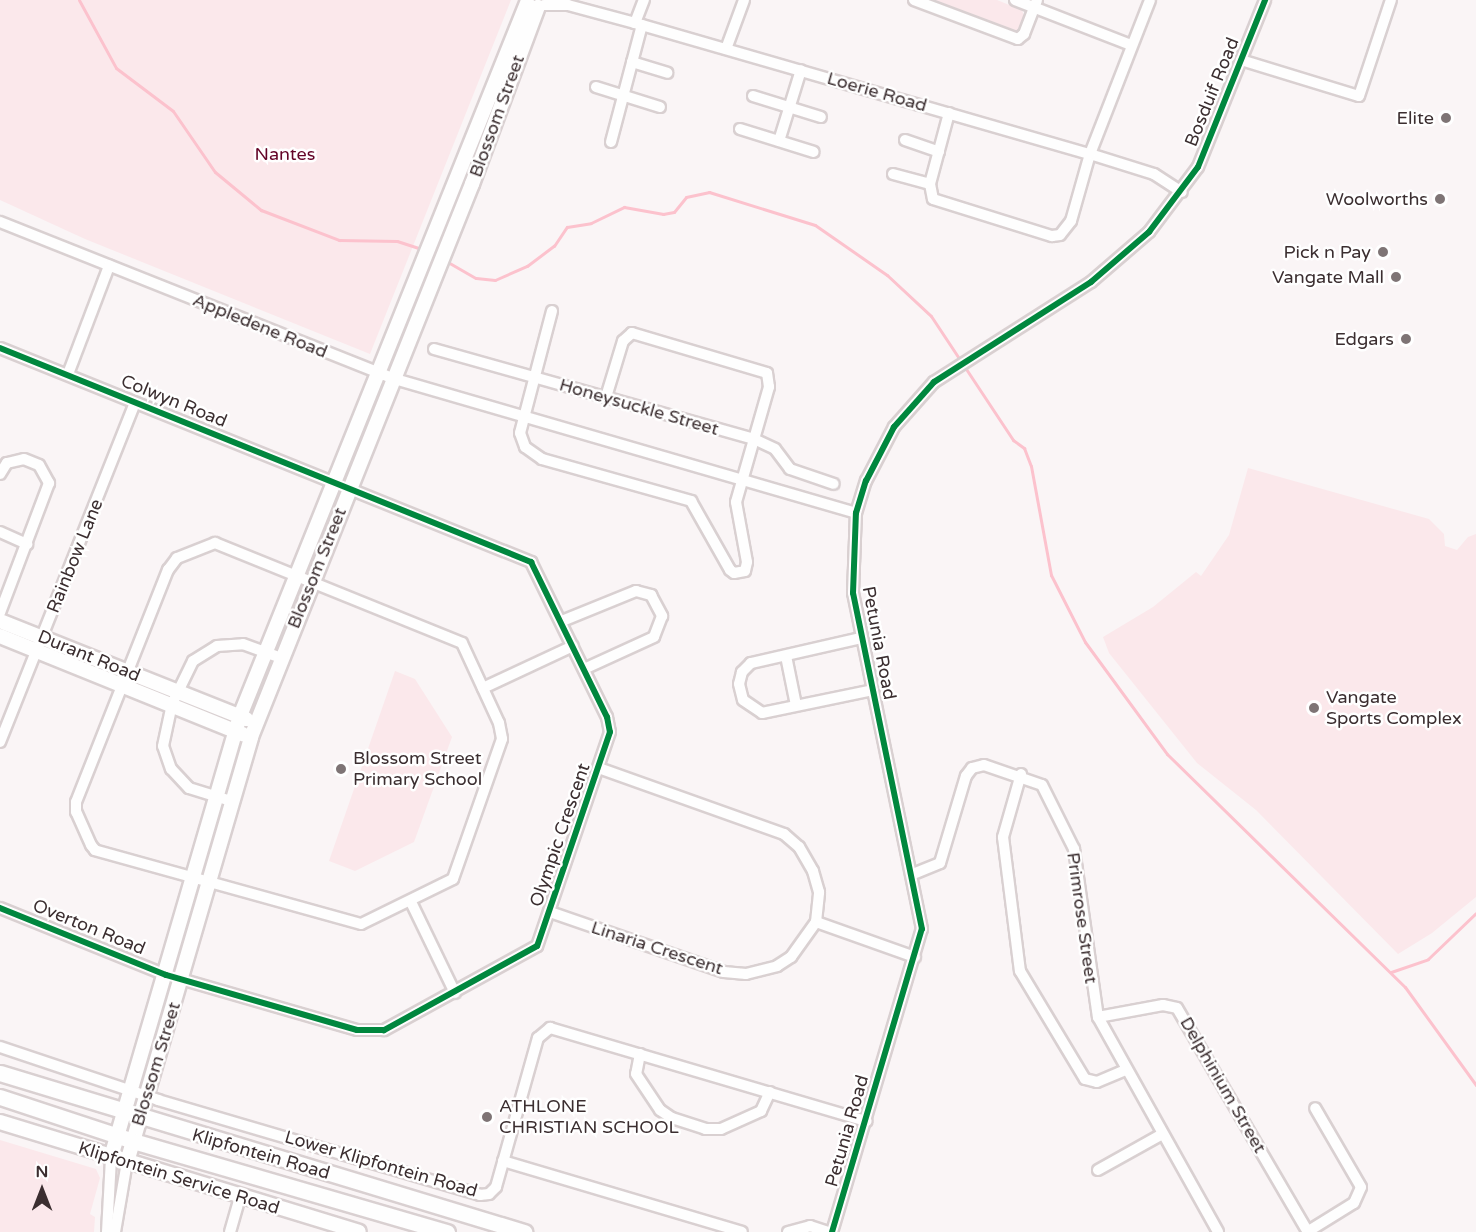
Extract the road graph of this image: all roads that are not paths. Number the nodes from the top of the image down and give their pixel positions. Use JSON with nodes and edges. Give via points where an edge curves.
{"nodes":[{"id":1,"x":644,"y":0,"type":"edge"},
{"id":2,"x":744,"y":0,"type":"edge"},
{"id":3,"x":914,"y":0,"type":"edge"},
{"id":4,"x":1015,"y":0,"type":"edge"},
{"id":5,"x":1150,"y":0,"type":"edge"},
{"id":6,"x":1264,"y":0,"type":"edge"},
{"id":7,"x":1391,"y":0,"type":"edge"},
{"id":8,"x":565,"y":2,"type":"edge"},
{"id":9,"x":536,"y":3,"type":"edge"},
{"id":10,"x":1036,"y":4,"type":"edge"},
{"id":11,"x":639,"y":24,"type":"junction"},
{"id":12,"x":1131,"y":45,"type":"junction"},
{"id":13,"x":726,"y":49,"type":"junction"},
{"id":14,"x":1240,"y":60,"type":"junction"},
{"id":15,"x":632,"y":62,"type":"junction"},
{"id":16,"x":801,"y":70,"type":"junction"},
{"id":17,"x":667,"y":73,"type":"dead end"},
{"id":18,"x":597,"y":87,"type":"dead end"},
{"id":19,"x":624,"y":95,"type":"junction"},
{"id":20,"x":753,"y":96,"type":"dead end"},
{"id":21,"x":660,"y":107,"type":"dead end"},
{"id":22,"x":789,"y":108,"type":"junction"},
{"id":23,"x":949,"y":113,"type":"junction"},
{"id":24,"x":820,"y":117,"type":"dead end"},
{"id":25,"x":740,"y":129,"type":"dead end"},
{"id":26,"x":905,"y":140,"type":"dead end"},
{"id":27,"x":611,"y":141,"type":"dead end"},
{"id":28,"x":779,"y":141,"type":"junction"},
{"id":29,"x":814,"y":152,"type":"dead end"},
{"id":30,"x":939,"y":152,"type":"junction"},
{"id":31,"x":1090,"y":154,"type":"junction"},
{"id":32,"x":893,"y":174,"type":"dead end"},
{"id":33,"x":456,"y":178,"type":"junction"},
{"id":34,"x":472,"y":184,"type":"junction"},
{"id":35,"x":930,"y":184,"type":"junction"},
{"id":36,"x":1182,"y":192,"type":"junction"},
{"id":37,"x":0,"y":222,"type":"edge"},
{"id":38,"x":110,"y":266,"type":"junction"},
{"id":39,"x":552,"y":311,"type":"dead end"},
{"id":40,"x":0,"y":348,"type":"edge"},
{"id":41,"x":434,"y":349,"type":"dead end"},
{"id":42,"x":68,"y":374,"type":"junction"},
{"id":43,"x":380,"y":374,"type":"junction"},
{"id":44,"x":534,"y":377,"type":"junction"},
{"id":45,"x":395,"y":379,"type":"junction"},
{"id":46,"x":606,"y":397,"type":"junction"},
{"id":47,"x":135,"y":403,"type":"junction"},
{"id":48,"x":524,"y":416,"type":"junction"},
{"id":49,"x":754,"y":439,"type":"junction"},
{"id":50,"x":0,"y":474,"type":"edge"},
{"id":51,"x":742,"y":480,"type":"junction"},
{"id":52,"x":834,"y":484,"type":"dead end"},
{"id":53,"x":343,"y":486,"type":"junction"},
{"id":54,"x":856,"y":513,"type":"junction"},
{"id":55,"x":0,"y":532,"type":"edge"},
{"id":56,"x":27,"y":544,"type":"junction"},
{"id":57,"x":297,"y":576,"type":"junction"},
{"id":58,"x":311,"y":581,"type":"junction"},
{"id":59,"x":0,"y":613,"type":"edge"},
{"id":60,"x":0,"y":621,"type":"edge"},
{"id":61,"x":562,"y":621,"type":"junction"},
{"id":62,"x":0,"y":636,"type":"edge"},
{"id":63,"x":861,"y":638,"type":"junction"},
{"id":64,"x":40,"y":644,"type":"junction"},
{"id":65,"x":573,"y":646,"type":"junction"},
{"id":66,"x":266,"y":651,"type":"junction"},
{"id":67,"x":786,"y":656,"type":"junction"},
{"id":68,"x":281,"y":658,"type":"junction"},
{"id":69,"x":584,"y":669,"type":"junction"},
{"id":70,"x":125,"y":679,"type":"junction"},
{"id":71,"x":483,"y":688,"type":"junction"},
{"id":72,"x":873,"y":690,"type":"junction"},
{"id":73,"x":175,"y":698,"type":"junction"},
{"id":74,"x":796,"y":705,"type":"junction"},
{"id":75,"x":240,"y":716,"type":"junction"},
{"id":76,"x":256,"y":722,"type":"junction"},
{"id":77,"x":235,"y":731,"type":"junction"},
{"id":78,"x":251,"y":737,"type":"junction"},
{"id":79,"x":0,"y":742,"type":"edge"},
{"id":80,"x":599,"y":768,"type":"junction"},
{"id":81,"x":1021,"y":774,"type":"junction"},
{"id":82,"x":216,"y":797,"type":"junction"},
{"id":83,"x":231,"y":801,"type":"junction"},
{"id":84,"x":913,"y":874,"type":"junction"},
{"id":85,"x":194,"y":878,"type":"junction"},
{"id":86,"x":209,"y":882,"type":"junction"},
{"id":87,"x":411,"y":902,"type":"junction"},
{"id":88,"x":0,"y":908,"type":"edge"},
{"id":89,"x":550,"y":912,"type":"junction"},
{"id":90,"x":816,"y":922,"type":"junction"},
{"id":91,"x":915,"y":957,"type":"junction"},
{"id":92,"x":166,"y":975,"type":"junction"},
{"id":93,"x":181,"y":979,"type":"junction"},
{"id":94,"x":455,"y":993,"type":"junction"},
{"id":95,"x":1098,"y":1017,"type":"junction"},
{"id":96,"x":0,"y":1047,"type":"edge"},
{"id":97,"x":640,"y":1054,"type":"junction"},
{"id":98,"x":1125,"y":1070,"type":"junction"},
{"id":99,"x":0,"y":1073,"type":"edge"},
{"id":100,"x":132,"y":1090,"type":"junction"},
{"id":101,"x":770,"y":1092,"type":"junction"},
{"id":102,"x":147,"y":1095,"type":"junction"},
{"id":103,"x":0,"y":1097,"type":"edge"},
{"id":104,"x":1315,"y":1108,"type":"dead end"},
{"id":105,"x":133,"y":1116,"type":"junction"},
{"id":106,"x":867,"y":1121,"type":"junction"},
{"id":107,"x":0,"y":1122,"type":"edge"},
{"id":108,"x":1161,"y":1135,"type":"junction"},
{"id":109,"x":118,"y":1136,"type":"junction"},
{"id":110,"x":133,"y":1141,"type":"junction"},
{"id":111,"x":111,"y":1157,"type":"junction"},
{"id":112,"x":503,"y":1161,"type":"junction"},
{"id":113,"x":127,"y":1162,"type":"junction"},
{"id":114,"x":1098,"y":1170,"type":"dead end"},
{"id":115,"x":240,"y":1197,"type":"junction"},
{"id":116,"x":349,"y":1231,"type":"edge"},
{"id":117,"x":107,"y":1232,"type":"edge"},
{"id":118,"x":115,"y":1232,"type":"edge"},
{"id":119,"x":230,"y":1232,"type":"edge"},
{"id":120,"x":447,"y":1232,"type":"edge"},
{"id":121,"x":524,"y":1232,"type":"edge"},
{"id":122,"x":742,"y":1232,"type":"edge"},
{"id":123,"x":788,"y":1232,"type":"edge"},
{"id":124,"x":831,"y":1232,"type":"edge"},
{"id":125,"x":1218,"y":1232,"type":"edge"},
{"id":126,"x":1308,"y":1232,"type":"edge"}],
"edges":[{"from":1,"to":11,"type":"street"},
{"from":2,"to":13,"type":"street"},
{"from":3,"to":10,"type":"street","via":[[1010,39],[1024,34]]},
{"from":4,"to":10,"type":"street"},
{"from":5,"to":12,"type":"street"},
{"from":6,"to":14,"type":"street","name":"Bosduif Road"},
{"from":7,"to":14,"type":"street","via":[[1359,96]]},
{"from":8,"to":9,"type":"street","name":"Loerie Road"},
{"from":8,"to":11,"type":"street","name":"Loerie Road"},
{"from":9,"to":33,"type":"street","name":"Blossom Street"},
{"from":9,"to":34,"type":"street","name":"Blossom Street"},
{"from":10,"to":12,"type":"street"},
{"from":11,"to":13,"type":"street","name":"Loerie Road"},
{"from":11,"to":15,"type":"street"},
{"from":12,"to":31,"type":"street"},
{"from":13,"to":16,"type":"street","name":"Loerie Road"},
{"from":14,"to":36,"type":"street","name":"Bosduif Road","via":[[1198,167]]},
{"from":15,"to":17,"type":"street"},
{"from":15,"to":19,"type":"street"},
{"from":16,"to":22,"type":"street"},
{"from":16,"to":23,"type":"street","name":"Loerie Road"},
{"from":18,"to":19,"type":"street"},
{"from":19,"to":21,"type":"street"},
{"from":19,"to":27,"type":"street"},
{"from":20,"to":22,"type":"street"},
{"from":22,"to":24,"type":"street"},
{"from":22,"to":28,"type":"street"},
{"from":23,"to":30,"type":"street"},
{"from":23,"to":31,"type":"street","name":"Loerie Road"},
{"from":25,"to":28,"type":"street"},
{"from":26,"to":30,"type":"street"},
{"from":28,"to":29,"type":"street"},
{"from":30,"to":35,"type":"street"},
{"from":31,"to":35,"type":"street","via":[[1071,221],[1060,235],[1052,236],[937,202],[930,194]]},
{"from":31,"to":36,"type":"street","name":"Loerie Road","via":[[1154,174]]},
{"from":32,"to":35,"type":"street"},
{"from":33,"to":34,"type":"street"},
{"from":33,"to":43,"type":"street","name":"Blossom Street"},
{"from":34,"to":45,"type":"street","name":"Blossom Street"},
{"from":36,"to":54,"type":"street","name":"Petunia Road","via":[[1122,258],[1091,282],[951,368],[905,412],[866,481]]},
{"from":37,"to":38,"type":"street","name":"Appledene Road"},
{"from":38,"to":42,"type":"street"},
{"from":38,"to":43,"type":"street","name":"Appledene Road"},
{"from":39,"to":44,"type":"street"},
{"from":40,"to":42,"type":"street","name":"Colwyn Road"},
{"from":41,"to":44,"type":"street","name":"Honeysuckle Street"},
{"from":42,"to":47,"type":"street","name":"Colwyn Road"},
{"from":43,"to":45,"type":"street","name":"Appledene Road"},
{"from":43,"to":53,"type":"street","name":"Blossom Street"},
{"from":44,"to":46,"type":"street","name":"Honeysuckle Street"},
{"from":44,"to":48,"type":"street"},
{"from":45,"to":48,"type":"street","name":"Appledene Road"},
{"from":45,"to":53,"type":"street","name":"Blossom Street"},
{"from":46,"to":49,"type":"street","name":"Honeysuckle Street"},
{"from":46,"to":49,"type":"street","via":[[622,341],[636,333],[767,373],[769,387]]},
{"from":47,"to":53,"type":"street","name":"Colwyn Road"},
{"from":47,"to":64,"type":"street","name":"Rainbow Lane"},
{"from":48,"to":51,"type":"street","name":"Appledene Road"},
{"from":48,"to":51,"type":"street","via":[[521,440],[531,454],[696,505],[734,573],[745,571],[747,562],[735,507]]},
{"from":49,"to":51,"type":"street"},
{"from":49,"to":52,"type":"street","name":"Honeysuckle Street","via":[[775,449],[790,469]]},
{"from":50,"to":56,"type":"street","via":[[7,463],[18,459],[44,470],[48,490]]},
{"from":51,"to":54,"type":"street","name":"Appledene Road"},
{"from":53,"to":57,"type":"street","name":"Blossom Street"},
{"from":53,"to":58,"type":"street","name":"Blossom Street"},
{"from":53,"to":61,"type":"street","name":"Olympic Crescent","via":[[531,562]]},
{"from":54,"to":63,"type":"street","name":"Petunia Road","via":[[851,568]]},
{"from":55,"to":56,"type":"street"},
{"from":56,"to":59,"type":"street"},
{"from":57,"to":58,"type":"street"},
{"from":57,"to":66,"type":"street","name":"Blossom Street"},
{"from":57,"to":70,"type":"street","via":[[215,543],[177,558],[168,570]]},
{"from":58,"to":68,"type":"street","name":"Blossom Street"},
{"from":58,"to":71,"type":"street","via":[[455,638]]},
{"from":60,"to":64,"type":"street","name":"Durant Road"},
{"from":61,"to":65,"type":"street","name":"Olympic Crescent"},
{"from":61,"to":69,"type":"street","via":[[636,591],[651,595],[662,616],[654,637]]},
{"from":62,"to":64,"type":"street","name":"Durant Road"},
{"from":63,"to":67,"type":"street"},
{"from":63,"to":72,"type":"street","name":"Petunia Road"},
{"from":64,"to":70,"type":"street","name":"Durant Road"},
{"from":64,"to":79,"type":"street","name":"Rainbow Lane"},
{"from":65,"to":69,"type":"street","name":"Olympic Crescent"},
{"from":65,"to":71,"type":"street"},
{"from":66,"to":68,"type":"street"},
{"from":66,"to":73,"type":"street","via":[[243,644],[217,646],[193,661]]},
{"from":66,"to":75,"type":"street","name":"Blossom Street"},
{"from":67,"to":74,"type":"street"},
{"from":67,"to":74,"type":"street","via":[[751,663],[742,672],[739,684],[743,700],[751,710],[762,713]]},
{"from":68,"to":76,"type":"street","name":"Blossom Street"},
{"from":69,"to":80,"type":"street","name":"Olympic Crescent","via":[[610,724]]},
{"from":70,"to":73,"type":"street","name":"Durant Road"},
{"from":70,"to":85,"type":"street","via":[[76,802],[76,812],[95,850]]},
{"from":71,"to":87,"type":"street","via":[[502,733],[501,745],[457,874]]},
{"from":72,"to":74,"type":"street"},
{"from":72,"to":84,"type":"street","name":"Petunia Road"},
{"from":73,"to":75,"type":"street","name":"Durant Road"},
{"from":73,"to":77,"type":"street","name":"Durant Road"},
{"from":73,"to":82,"type":"street","via":[[163,746],[171,769],[189,788]]},
{"from":75,"to":76,"type":"street","name":"Durant Road"},
{"from":75,"to":77,"type":"street","name":"Blossom Street"},
{"from":76,"to":78,"type":"street","name":"Blossom Street"},
{"from":77,"to":78,"type":"street","name":"Durant Road"},
{"from":77,"to":82,"type":"street","name":"Blossom Street"},
{"from":78,"to":83,"type":"street","name":"Blossom Street"},
{"from":80,"to":89,"type":"street","name":"Olympic Crescent"},
{"from":80,"to":90,"type":"street","name":"Linaria Crescent","via":[[784,834],[799,847],[813,871],[819,892]]},
{"from":81,"to":84,"type":"street","name":"Primrose Street","via":[[984,765],[972,768],[966,776],[940,863]]},
{"from":81,"to":95,"type":"street","name":"Primrose Street","via":[[1042,785],[1074,849]]},
{"from":81,"to":98,"type":"street","via":[[1003,837],[1020,971],[1084,1079],[1097,1082]]},
{"from":82,"to":83,"type":"street"},
{"from":82,"to":85,"type":"street","name":"Blossom Street"},
{"from":83,"to":86,"type":"street","name":"Blossom Street"},
{"from":84,"to":91,"type":"street","name":"Petunia Road","via":[[922,916]]},
{"from":85,"to":86,"type":"street"},
{"from":85,"to":92,"type":"street","name":"Blossom Street"},
{"from":86,"to":87,"type":"street","via":[[361,924]]},
{"from":86,"to":93,"type":"street","name":"Blossom Street"},
{"from":87,"to":94,"type":"street"},
{"from":88,"to":92,"type":"street","name":"Overton Road"},
{"from":89,"to":90,"type":"street","name":"Linaria Crescent","via":[[724,972],[746,974],[777,966],[791,957]]},
{"from":89,"to":94,"type":"street","name":"Olympic Crescent","via":[[532,950]]},
{"from":90,"to":91,"type":"street"},
{"from":91,"to":106,"type":"street","name":"Petunia Road"},
{"from":92,"to":93,"type":"street","name":"Overton Road"},
{"from":92,"to":100,"type":"street","name":"Blossom Street"},
{"from":93,"to":94,"type":"street","name":"Olympic Crescent","via":[[366,1032],[384,1030]]},
{"from":93,"to":102,"type":"street","name":"Blossom Street"},
{"from":95,"to":98,"type":"street","name":"Primrose Street"},
{"from":95,"to":126,"type":"street","name":"Delphinium Street","via":[[1163,1005],[1177,1008]]},
{"from":96,"to":100,"type":"street","name":"Lower Klipfontein Road"},
{"from":97,"to":101,"type":"street"},
{"from":97,"to":101,"type":"street","via":[[636,1074],[660,1110],[705,1129],[721,1129],[761,1111]]},
{"from":97,"to":112,"type":"street","via":[[560,1028],[542,1031]]},
{"from":98,"to":108,"type":"street","name":"Primrose Street"},
{"from":99,"to":105,"type":"main road","name":"Klipfontein Road"},
{"from":100,"to":102,"type":"street","name":"Lower Klipfontein Road"},
{"from":100,"to":105,"type":"street","name":"Blossom Street"},
{"from":101,"to":106,"type":"street"},
{"from":102,"to":105,"type":"street","name":"Blossom Street"},
{"from":102,"to":112,"type":"street","name":"Lower Klipfontein Road","via":[[480,1195],[493,1191]]},
{"from":103,"to":109,"type":"main road","name":"Klipfontein Road"},
{"from":104,"to":126,"type":"street","via":[[1361,1186],[1354,1203]]},
{"from":105,"to":109,"type":"street","name":"Blossom Street"},
{"from":105,"to":110,"type":"street","name":"Blossom Street"},
{"from":105,"to":121,"type":"main road","name":"Klipfontein Road"},
{"from":106,"to":124,"type":"street","name":"Petunia Road"},
{"from":107,"to":111,"type":"street","name":"Klipfontein Service Road"},
{"from":108,"to":114,"type":"street"},
{"from":108,"to":125,"type":"street","name":"Primrose Street"},
{"from":109,"to":110,"type":"main road","name":"Klipfontein Road"},
{"from":109,"to":111,"type":"street","name":"Blossom Street"},
{"from":110,"to":113,"type":"street","name":"Blossom Street"},
{"from":110,"to":120,"type":"main road","name":"Klipfontein Road"},
{"from":111,"to":113,"type":"street","name":"Klipfontein Service Road"},
{"from":111,"to":117,"type":"street"},
{"from":112,"to":122,"type":"street"},
{"from":113,"to":115,"type":"street","name":"Klipfontein Service Road"},
{"from":113,"to":118,"type":"street"},
{"from":115,"to":116,"type":"street","name":"Klipfontein Service Road"},
{"from":115,"to":119,"type":"street"},
{"from":123,"to":124,"type":"street","via":[[810,1226]]}]}
